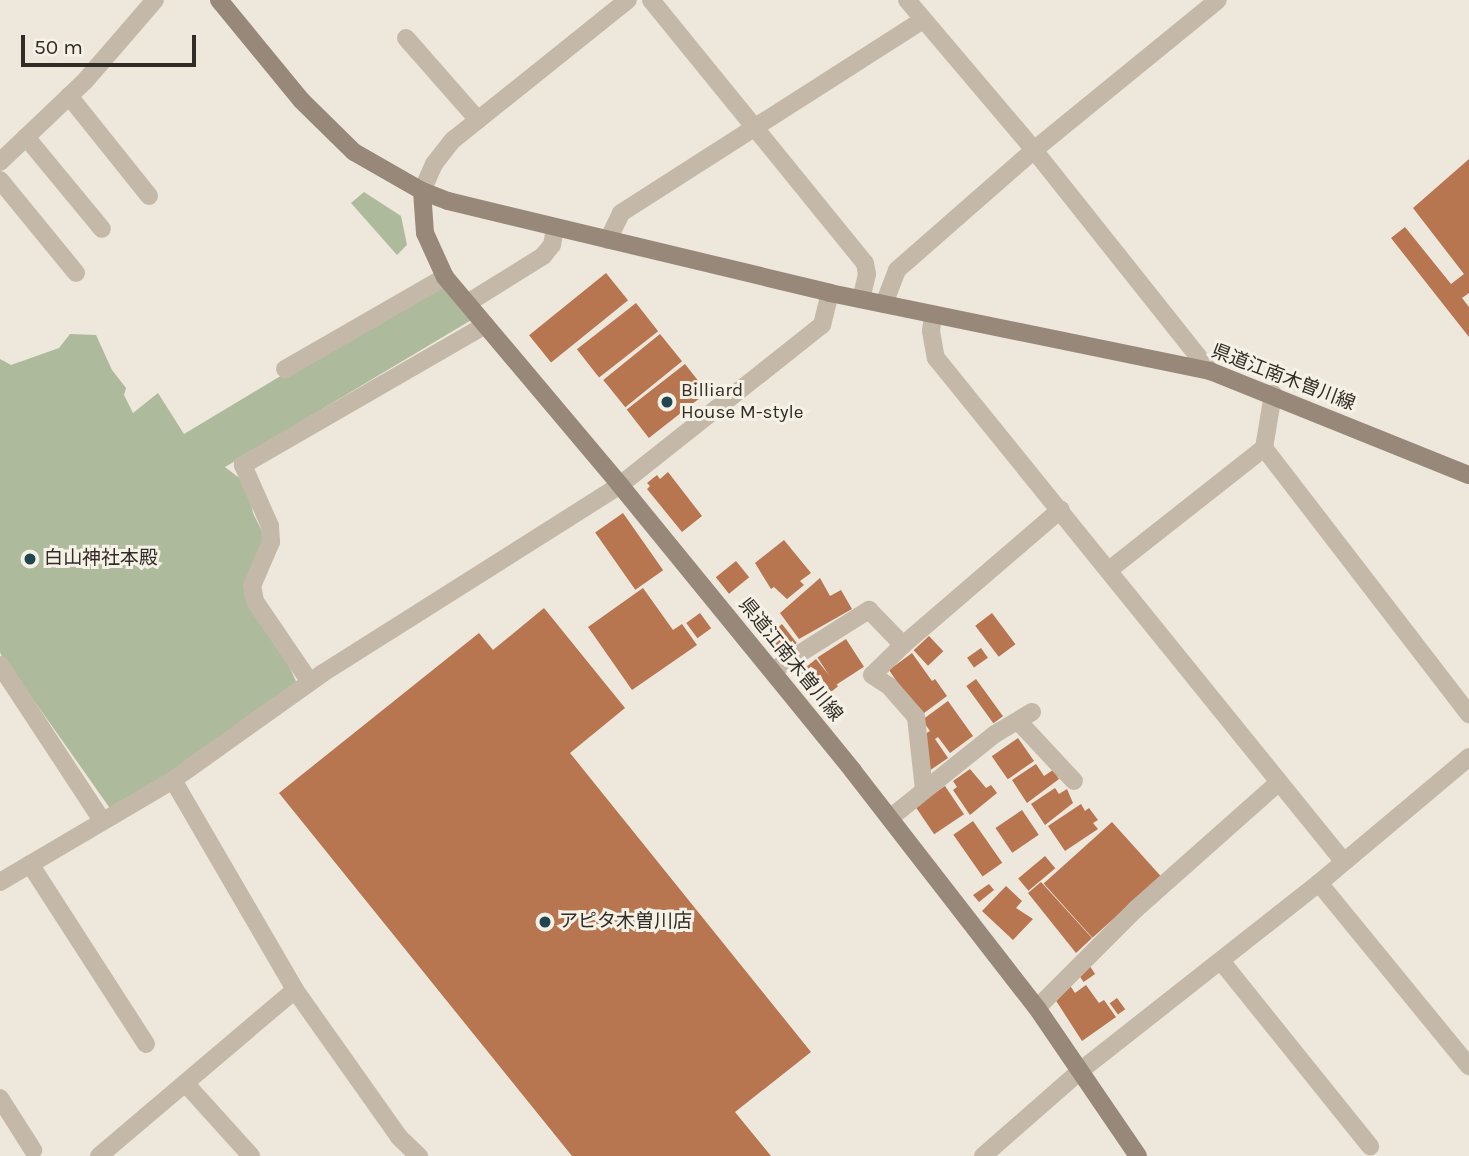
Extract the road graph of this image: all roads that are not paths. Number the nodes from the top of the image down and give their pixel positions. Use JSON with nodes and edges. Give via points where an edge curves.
{"nodes":[{"id":1,"x":155,"y":0,"type":"edge"},
{"id":2,"x":219,"y":0,"type":"edge"},
{"id":3,"x":628,"y":0,"type":"edge"},
{"id":4,"x":651,"y":0,"type":"edge"},
{"id":5,"x":907,"y":0,"type":"edge"},
{"id":6,"x":1218,"y":0,"type":"edge"},
{"id":7,"x":1198,"y":6,"type":"edge"},
{"id":8,"x":923,"y":20,"type":"junction"},
{"id":9,"x":406,"y":38,"type":"dead end"},
{"id":10,"x":69,"y":96,"type":"junction"},
{"id":11,"x":478,"y":120,"type":"junction"},
{"id":12,"x":755,"y":129,"type":"junction"},
{"id":13,"x":26,"y":137,"type":"junction"},
{"id":14,"x":1034,"y":150,"type":"junction"},
{"id":15,"x":0,"y":162,"type":"edge"},
{"id":16,"x":0,"y":180,"type":"edge"},
{"id":17,"x":422,"y":191,"type":"junction"},
{"id":18,"x":149,"y":196,"type":"dead end"},
{"id":19,"x":555,"y":228,"type":"junction"},
{"id":20,"x":102,"y":229,"type":"dead end"},
{"id":21,"x":608,"y":240,"type":"junction"},
{"id":22,"x":76,"y":272,"type":"dead end"},
{"id":23,"x":445,"y":278,"type":"junction"},
{"id":24,"x":830,"y":293,"type":"junction"},
{"id":25,"x":861,"y":299,"type":"junction"},
{"id":26,"x":466,"y":304,"type":"junction"},
{"id":27,"x":884,"y":304,"type":"junction"},
{"id":28,"x":933,"y":315,"type":"junction"},
{"id":29,"x":485,"y":325,"type":"junction"},
{"id":30,"x":285,"y":369,"type":"dead end"},
{"id":31,"x":1210,"y":371,"type":"junction"},
{"id":32,"x":1273,"y":394,"type":"junction"},
{"id":33,"x":1264,"y":448,"type":"junction"},
{"id":34,"x":1469,"y":475,"type":"edge"},
{"id":35,"x":620,"y":485,"type":"junction"},
{"id":36,"x":1061,"y":509,"type":"junction"},
{"id":37,"x":1109,"y":570,"type":"junction"},
{"id":38,"x":903,"y":645,"type":"junction"},
{"id":39,"x":0,"y":666,"type":"edge"},
{"id":40,"x":772,"y":671,"type":"junction"},
{"id":41,"x":310,"y":682,"type":"junction"},
{"id":42,"x":1469,"y":714,"type":"edge"},
{"id":43,"x":1469,"y":757,"type":"edge"},
{"id":44,"x":173,"y":779,"type":"junction"},
{"id":45,"x":1074,"y":780,"type":"dead end"},
{"id":46,"x":1278,"y":783,"type":"junction"},
{"id":47,"x":924,"y":790,"type":"junction"},
{"id":48,"x":890,"y":818,"type":"junction"},
{"id":49,"x":102,"y":820,"type":"junction"},
{"id":50,"x":1344,"y":862,"type":"junction"},
{"id":51,"x":30,"y":864,"type":"junction"},
{"id":52,"x":0,"y":881,"type":"edge"},
{"id":53,"x":1319,"y":883,"type":"junction"},
{"id":54,"x":1221,"y":961,"type":"junction"},
{"id":55,"x":295,"y":990,"type":"junction"},
{"id":56,"x":1037,"y":1008,"type":"junction"},
{"id":57,"x":146,"y":1044,"type":"dead end"},
{"id":58,"x":1469,"y":1066,"type":"edge"},
{"id":59,"x":1080,"y":1071,"type":"junction"},
{"id":60,"x":186,"y":1084,"type":"junction"},
{"id":61,"x":0,"y":1098,"type":"edge"},
{"id":62,"x":1370,"y":1146,"type":"dead end"},
{"id":63,"x":33,"y":1150,"type":"dead end"},
{"id":64,"x":99,"y":1156,"type":"edge"},
{"id":65,"x":251,"y":1156,"type":"edge"},
{"id":66,"x":419,"y":1156,"type":"edge"},
{"id":67,"x":984,"y":1156,"type":"edge"},
{"id":68,"x":1138,"y":1156,"type":"edge"}],
"edges":[{"from":1,"to":10,"type":"street"},
{"from":2,"to":17,"type":"main road","name":"県道江南木曽川線","via":[[301,100],[354,152]]},
{"from":3,"to":11,"type":"street"},
{"from":4,"to":12,"type":"street"},
{"from":5,"to":8,"type":"street"},
{"from":6,"to":7,"type":"street"},
{"from":7,"to":14,"type":"street"},
{"from":8,"to":12,"type":"street"},
{"from":8,"to":14,"type":"street"},
{"from":9,"to":11,"type":"street"},
{"from":10,"to":13,"type":"street"},
{"from":10,"to":18,"type":"street"},
{"from":11,"to":17,"type":"street","via":[[440,156]]},
{"from":12,"to":21,"type":"street","via":[[621,214]]},
{"from":12,"to":25,"type":"street","via":[[865,262]]},
{"from":13,"to":15,"type":"street"},
{"from":13,"to":20,"type":"street"},
{"from":14,"to":27,"type":"street","via":[[897,270]]},
{"from":14,"to":31,"type":"street"},
{"from":16,"to":22,"type":"street"},
{"from":17,"to":19,"type":"main road","name":"県道江南木曽川線"},
{"from":17,"to":23,"type":"main road","name":"県道江南木曽川線","via":[[425,233]]},
{"from":19,"to":21,"type":"main road","name":"県道江南木曽川線"},
{"from":19,"to":26,"type":"street","via":[[552,245],[543,256]]},
{"from":21,"to":24,"type":"main road","name":"県道江南木曽川線"},
{"from":23,"to":26,"type":"main road","name":"県道江南木曽川線"},
{"from":23,"to":30,"type":"street"},
{"from":24,"to":25,"type":"main road","name":"県道江南木曽川線"},
{"from":24,"to":35,"type":"street","via":[[822,325]]},
{"from":25,"to":27,"type":"main road","name":"県道江南木曽川線"},
{"from":26,"to":29,"type":"main road","name":"県道江南木曽川線"},
{"from":27,"to":28,"type":"main road","name":"県道江南木曽川線"},
{"from":28,"to":31,"type":"main road","name":"県道江南木曽川線"},
{"from":28,"to":36,"type":"street","via":[[936,358]]},
{"from":29,"to":35,"type":"main road","name":"県道江南木曽川線"},
{"from":29,"to":41,"type":"street","via":[[243,465],[270,526],[271,542],[252,586],[256,601]]},
{"from":31,"to":32,"type":"main road","name":"県道江南木曽川線"},
{"from":32,"to":33,"type":"street"},
{"from":32,"to":34,"type":"main road","name":"県道江南木曽川線"},
{"from":33,"to":37,"type":"street"},
{"from":33,"to":42,"type":"street"},
{"from":35,"to":40,"type":"main road","name":"県道江南木曽川線"},
{"from":35,"to":41,"type":"street"},
{"from":36,"to":37,"type":"street"},
{"from":36,"to":38,"type":"street"},
{"from":37,"to":46,"type":"street"},
{"from":38,"to":40,"type":"street","via":[[869,610]]},
{"from":38,"to":47,"type":"street","via":[[872,676],[888,686],[916,717]]},
{"from":39,"to":49,"type":"street"},
{"from":40,"to":48,"type":"main road","name":"県道江南木曽川線"},
{"from":41,"to":44,"type":"street"},
{"from":43,"to":50,"type":"street"},
{"from":44,"to":49,"type":"street"},
{"from":44,"to":55,"type":"street"},
{"from":45,"to":47,"type":"street","via":[[1025,716]]},
{"from":46,"to":50,"type":"street"},
{"from":46,"to":56,"type":"street","via":[[1136,909]]},
{"from":47,"to":48,"type":"street"},
{"from":48,"to":56,"type":"main road","name":"県道江南木曽川線"},
{"from":49,"to":51,"type":"street"},
{"from":50,"to":53,"type":"street"},
{"from":51,"to":52,"type":"street"},
{"from":51,"to":57,"type":"street"},
{"from":53,"to":54,"type":"street"},
{"from":53,"to":58,"type":"street"},
{"from":54,"to":59,"type":"street"},
{"from":54,"to":62,"type":"street"},
{"from":55,"to":60,"type":"street"},
{"from":55,"to":66,"type":"street","via":[[400,1138]]},
{"from":56,"to":59,"type":"main road","name":"県道江南木曽川線"},
{"from":59,"to":67,"type":"street"},
{"from":59,"to":68,"type":"main road","name":"県道江南木曽川線"},
{"from":60,"to":64,"type":"street"},
{"from":60,"to":65,"type":"street"},
{"from":61,"to":63,"type":"street"}]}
